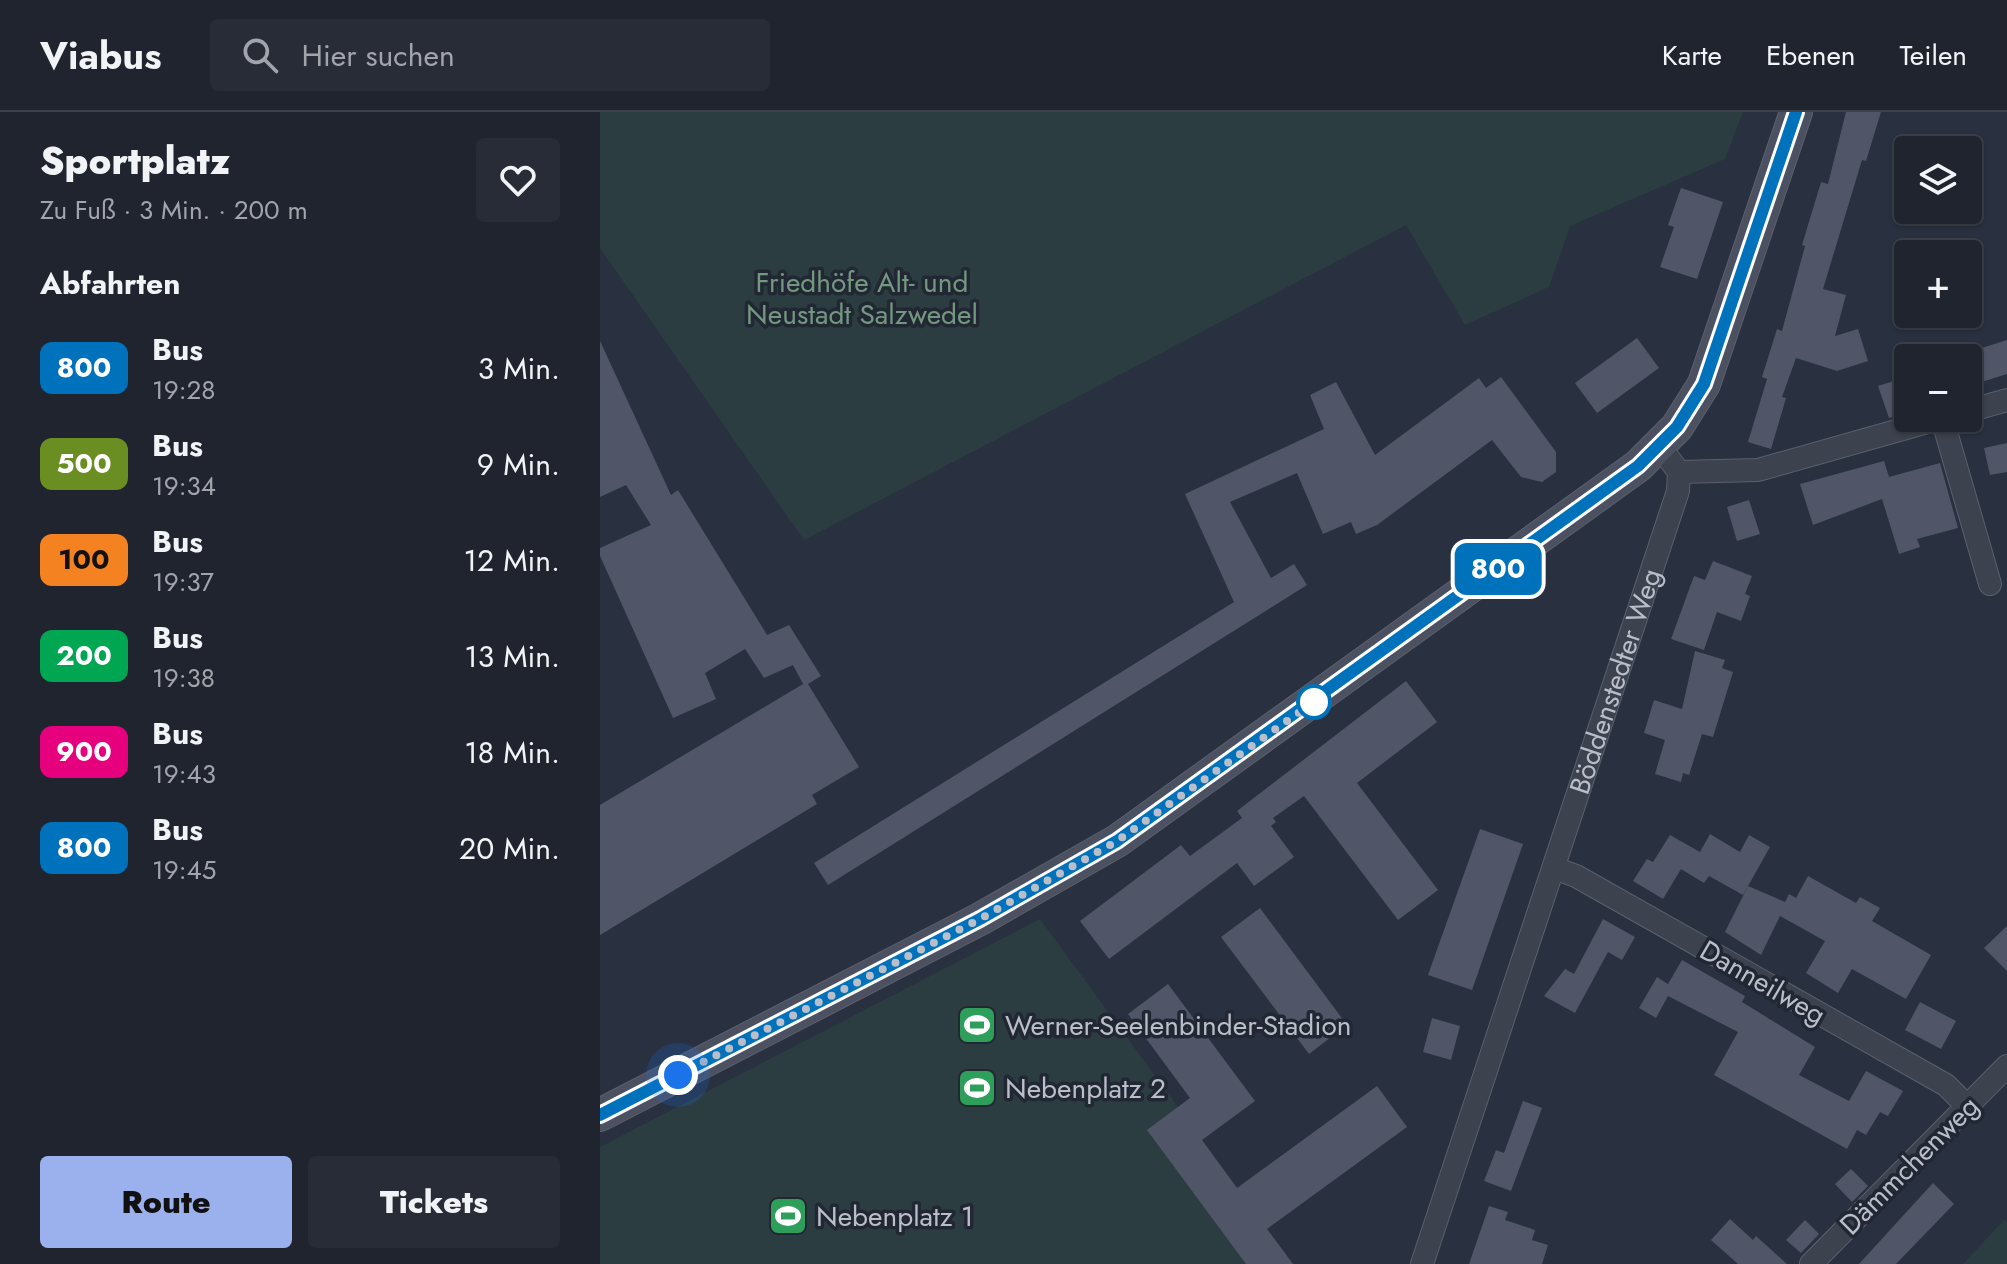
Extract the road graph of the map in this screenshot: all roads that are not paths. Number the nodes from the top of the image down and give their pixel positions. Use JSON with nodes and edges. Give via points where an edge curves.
{"nodes":[{"id":1,"x":1796,"y":112,"type":"edge"},
{"id":2,"x":2007,"y":400,"type":"edge"},
{"id":3,"x":1982,"y":407,"type":"edge"},
{"id":4,"x":1894,"y":432,"type":"edge"},
{"id":5,"x":1946,"y":432,"type":"edge"},
{"id":6,"x":1660,"y":447,"type":"junction"},
{"id":7,"x":1679,"y":472,"type":"junction"},
{"id":8,"x":1990,"y":584,"type":"dead end"},
{"id":9,"x":1554,"y":868,"type":"junction"},
{"id":10,"x":2007,"y":1066,"type":"edge"},
{"id":11,"x":1967,"y":1106,"type":"junction"},
{"id":12,"x":600,"y":1115,"type":"edge"},
{"id":13,"x":1422,"y":1264,"type":"edge"},
{"id":14,"x":1811,"y":1264,"type":"edge"}],
"edges":[{"from":1,"to":6,"type":"street","via":[[1716,355],[1692,404]]},
{"from":2,"to":3,"type":"street"},
{"from":4,"to":7,"type":"street","via":[[1758,470]]},
{"from":5,"to":8,"type":"street"},
{"from":6,"to":7,"type":"street"},
{"from":6,"to":12,"type":"street","via":[[1117,841],[980,919]]},
{"from":7,"to":9,"type":"street","name":"Böddenstedter Weg","via":[[1666,530]]},
{"from":9,"to":11,"type":"street","name":"Danneilweg","via":[[1946,1085]]},
{"from":9,"to":13,"type":"street","name":"Böddenstedter Weg"},
{"from":10,"to":11,"type":"street","name":"Dämmchenweg"},
{"from":11,"to":14,"type":"street","name":"Dämmchenweg"}]}
